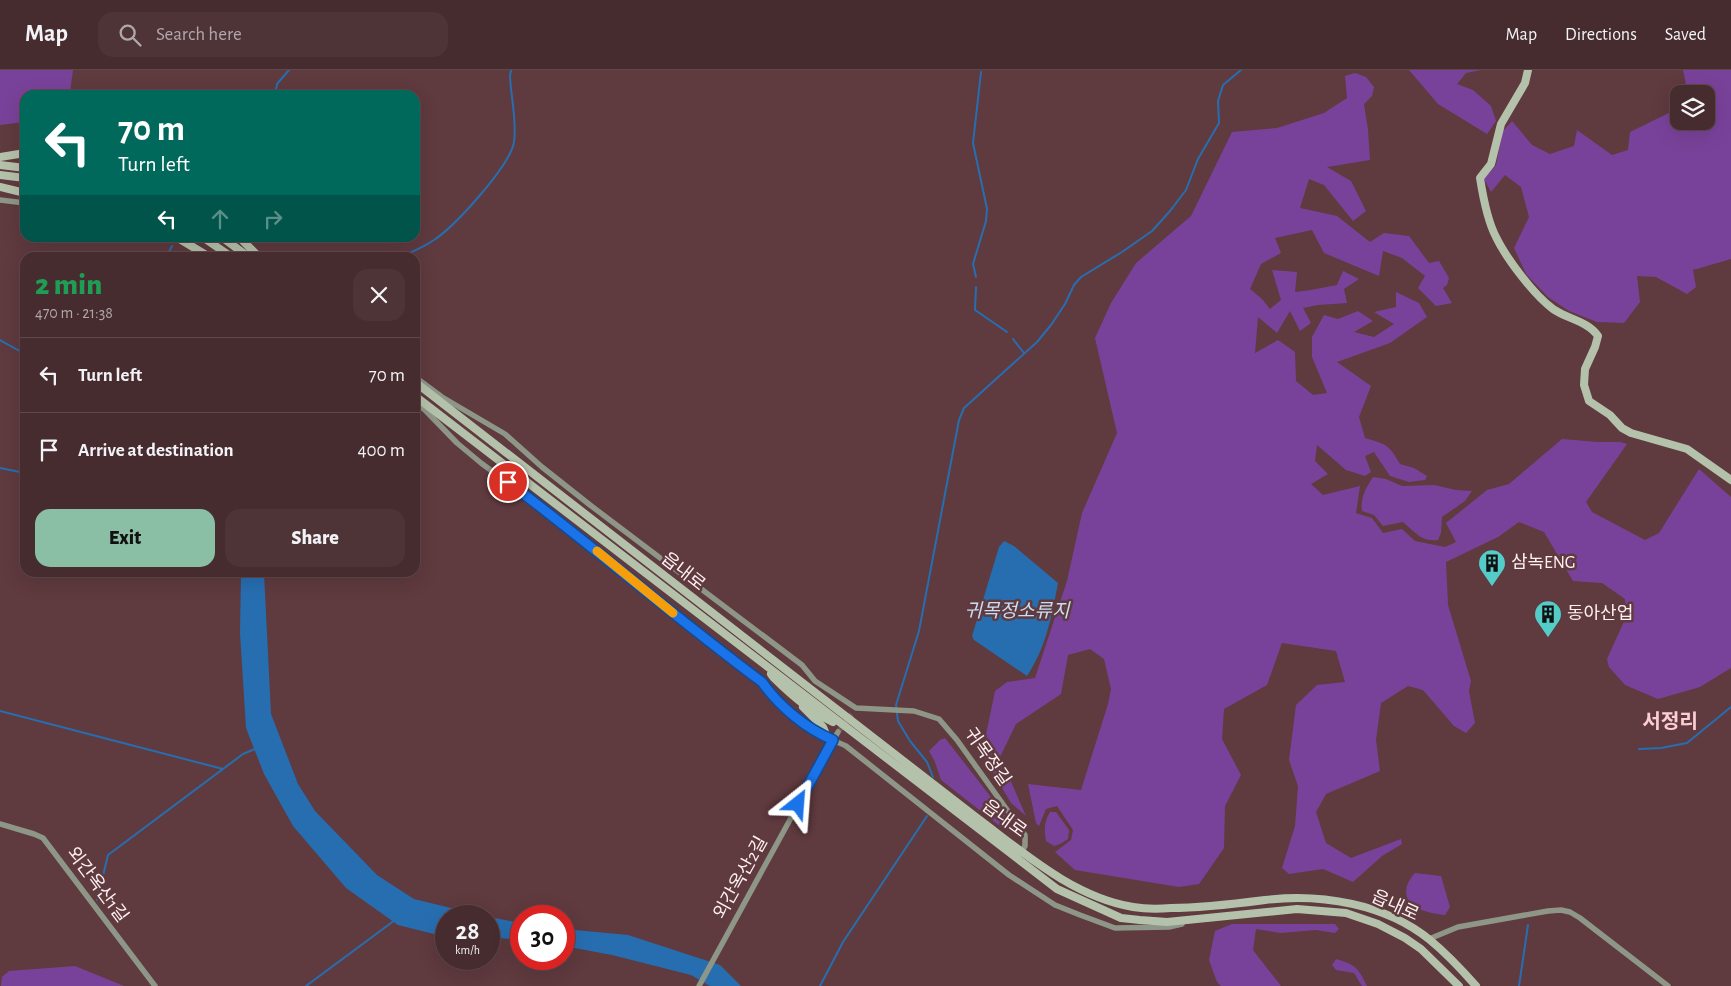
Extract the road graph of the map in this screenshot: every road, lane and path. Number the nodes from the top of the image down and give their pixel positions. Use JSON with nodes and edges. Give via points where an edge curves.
{"nodes":[{"id":1,"x":1528,"y":70,"type":"edge"},
{"id":2,"x":20,"y":154,"type":"edge"},
{"id":3,"x":0,"y":157,"type":"edge"},
{"id":4,"x":0,"y":166,"type":"edge"},
{"id":5,"x":20,"y":168,"type":"edge"},
{"id":6,"x":0,"y":175,"type":"edge"},
{"id":7,"x":20,"y":177,"type":"edge"},
{"id":8,"x":0,"y":186,"type":"edge"},
{"id":9,"x":20,"y":192,"type":"edge"},
{"id":10,"x":0,"y":200,"type":"edge"},
{"id":11,"x":20,"y":202,"type":"edge"},
{"id":12,"x":185,"y":242,"type":"edge"},
{"id":13,"x":210,"y":242,"type":"edge"},
{"id":14,"x":228,"y":242,"type":"edge"},
{"id":15,"x":244,"y":242,"type":"edge"},
{"id":16,"x":201,"y":252,"type":"edge"},
{"id":17,"x":224,"y":252,"type":"edge"},
{"id":18,"x":242,"y":252,"type":"edge"},
{"id":19,"x":254,"y":252,"type":"edge"},
{"id":20,"x":420,"y":381,"type":"edge"},
{"id":21,"x":420,"y":386,"type":"edge"},
{"id":22,"x":420,"y":400,"type":"edge"},
{"id":23,"x":420,"y":407,"type":"edge"},
{"id":24,"x":1731,"y":480,"type":"edge"},
{"id":25,"x":768,"y":668,"type":"junction"},
{"id":26,"x":797,"y":700,"type":"junction"},
{"id":27,"x":846,"y":727,"type":"junction"},
{"id":28,"x":838,"y":732,"type":"tunnel mouth"},
{"id":29,"x":830,"y":739,"type":"junction"},
{"id":30,"x":0,"y":824,"type":"edge"},
{"id":31,"x":1022,"y":851,"type":"junction"},
{"id":32,"x":1017,"y":858,"type":"junction"},
{"id":33,"x":1211,"y":917,"type":"junction"},
{"id":34,"x":1429,"y":939,"type":"junction"},
{"id":35,"x":1421,"y":949,"type":"junction"},
{"id":36,"x":155,"y":986,"type":"edge"},
{"id":37,"x":699,"y":986,"type":"edge"},
{"id":38,"x":1459,"y":986,"type":"edge"},
{"id":39,"x":1476,"y":986,"type":"edge"},
{"id":40,"x":1668,"y":986,"type":"edge"}],
"edges":[{"from":1,"to":24,"type":"street","via":[[1525,83],[1501,124],[1491,164],[1480,178],[1495,237],[1544,302],[1562,315],[1593,328],[1598,336],[1585,369],[1584,385],[1589,401],[1622,428],[1687,449]]},
{"from":2,"to":3,"type":"street"},
{"from":4,"to":5,"type":"street"},
{"from":6,"to":7,"type":"street"},
{"from":8,"to":9,"type":"street"},
{"from":10,"to":11,"type":"street"},
{"from":12,"to":16,"type":"street"},
{"from":13,"to":17,"type":"street"},
{"from":14,"to":18,"type":"street"},
{"from":15,"to":19,"type":"street"},
{"from":20,"to":31,"type":"street","name":"귀목정길","via":[[505,434],[590,505],[802,665],[815,680],[854,711],[914,711],[939,719],[1025,836]]},
{"from":21,"to":31,"type":"street","name":"읍내로"},
{"from":22,"to":25,"type":"street","name":"읍내로"},
{"from":23,"to":29,"type":"street","via":[[481,463],[589,544],[762,682],[790,713]]},
{"from":25,"to":26,"type":"street"},
{"from":25,"to":27,"type":"street","name":"읍내로"},
{"from":26,"to":27,"type":"street","via":[[824,718]]},
{"from":26,"to":29,"type":"street"},
{"from":27,"to":32,"type":"street","name":"읍내로"},
{"from":28,"to":29,"type":"street","name":"외간옥산2길"},
{"from":29,"to":33,"type":"street","via":[[846,746],[1009,875],[1055,905],[1115,928],[1168,927]]},
{"from":29,"to":37,"type":"street","name":"외간옥산2길"},
{"from":30,"to":36,"type":"street","name":"외간옥산1길","via":[[43,838]]},
{"from":31,"to":32,"type":"street"},
{"from":31,"to":34,"type":"street","name":"읍내로","via":[[1063,880],[1100,898],[1135,908],[1198,908],[1297,897],[1320,898],[1342,901],[1386,915]]},
{"from":32,"to":33,"type":"street","name":"읍내로","via":[[1057,889],[1121,918],[1167,922]]},
{"from":33,"to":35,"type":"street","name":"읍내로","via":[[1297,909],[1346,912],[1378,924]]},
{"from":34,"to":35,"type":"street"},
{"from":34,"to":39,"type":"street"},
{"from":34,"to":40,"type":"street","name":"읍내로","via":[[1458,927],[1561,910],[1570,912],[1594,928]]},
{"from":35,"to":38,"type":"street","name":"읍내로"}]}
